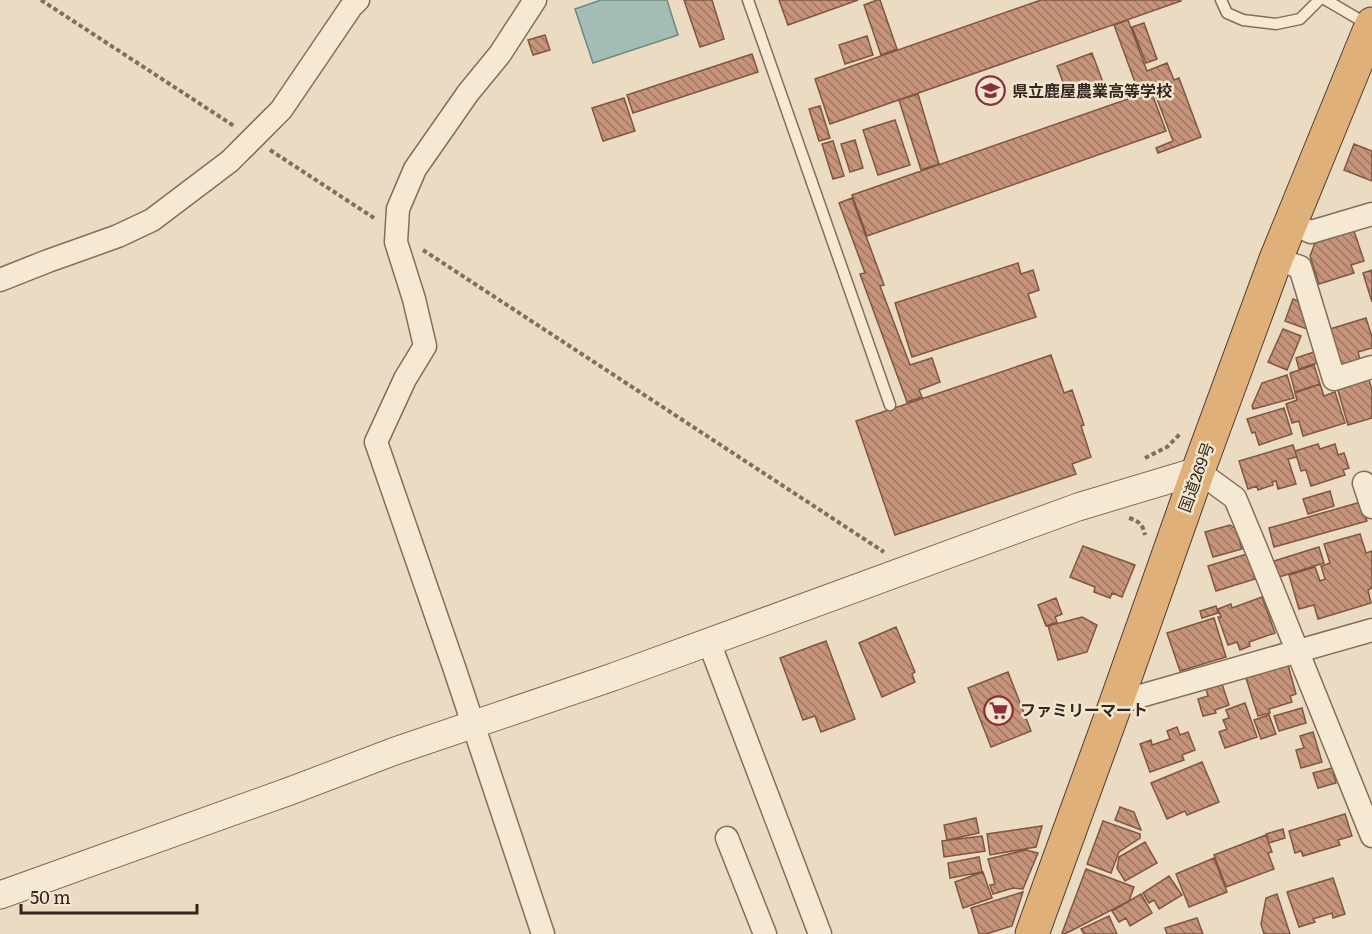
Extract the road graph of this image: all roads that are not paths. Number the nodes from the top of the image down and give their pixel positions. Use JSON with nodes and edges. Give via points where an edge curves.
{"nodes":[{"id":1,"x":358,"y":0,"type":"edge"},
{"id":2,"x":535,"y":0,"type":"edge"},
{"id":3,"x":748,"y":0,"type":"edge"},
{"id":4,"x":1221,"y":0,"type":"edge"},
{"id":5,"x":1319,"y":0,"type":"edge"},
{"id":6,"x":1326,"y":0,"type":"edge"},
{"id":7,"x":1372,"y":25,"type":"edge"},
{"id":8,"x":1372,"y":214,"type":"edge"},
{"id":9,"x":1290,"y":223,"type":"junction"},
{"id":10,"x":1276,"y":259,"type":"junction"},
{"id":11,"x":0,"y":280,"type":"edge"},
{"id":12,"x":1372,"y":367,"type":"edge"},
{"id":13,"x":890,"y":405,"type":"dead end"},
{"id":14,"x":1198,"y":471,"type":"junction"},
{"id":15,"x":1364,"y":483,"type":"dead end"},
{"id":16,"x":1372,"y":507,"type":"edge"},
{"id":17,"x":1372,"y":630,"type":"edge"},
{"id":18,"x":709,"y":642,"type":"junction"},
{"id":19,"x":1297,"y":651,"type":"junction"},
{"id":20,"x":1116,"y":703,"type":"junction"},
{"id":21,"x":472,"y":724,"type":"junction"},
{"id":22,"x":1372,"y":836,"type":"edge"},
{"id":23,"x":727,"y":838,"type":"dead end"},
{"id":24,"x":0,"y":895,"type":"edge"},
{"id":25,"x":543,"y":934,"type":"edge"},
{"id":26,"x":765,"y":934,"type":"edge"},
{"id":27,"x":820,"y":934,"type":"edge"},
{"id":28,"x":1032,"y":934,"type":"edge"}],
"edges":[{"from":1,"to":11,"type":"street","via":[[281,110],[230,161],[153,220]]},
{"from":2,"to":21,"type":"street","via":[[416,169],[398,209],[396,242],[425,346],[376,442]]},
{"from":3,"to":13,"type":"lane"},
{"from":4,"to":5,"type":"lane","via":[[1227,13],[1243,20],[1276,24],[1300,19]]},
{"from":6,"to":7,"type":"lane"},
{"from":7,"to":9,"type":"highway","name":"国道269号"},
{"from":8,"to":9,"type":"street","via":[[1311,232]]},
{"from":9,"to":10,"type":"highway","name":"国道269号"},
{"from":10,"to":12,"type":"street","via":[[1300,267],[1334,379]]},
{"from":10,"to":14,"type":"highway","name":"国道269号"},
{"from":14,"to":18,"type":"street","via":[[1078,507]]},
{"from":14,"to":19,"type":"street","via":[[1234,498]]},
{"from":14,"to":20,"type":"highway","name":"国道269号"},
{"from":15,"to":16,"type":"street"},
{"from":17,"to":19,"type":"street"},
{"from":18,"to":21,"type":"street"},
{"from":18,"to":27,"type":"street"},
{"from":19,"to":20,"type":"street"},
{"from":19,"to":22,"type":"street"},
{"from":20,"to":28,"type":"highway","name":"国道269号"},
{"from":21,"to":24,"type":"street"},
{"from":21,"to":25,"type":"street"},
{"from":23,"to":26,"type":"street"}]}
